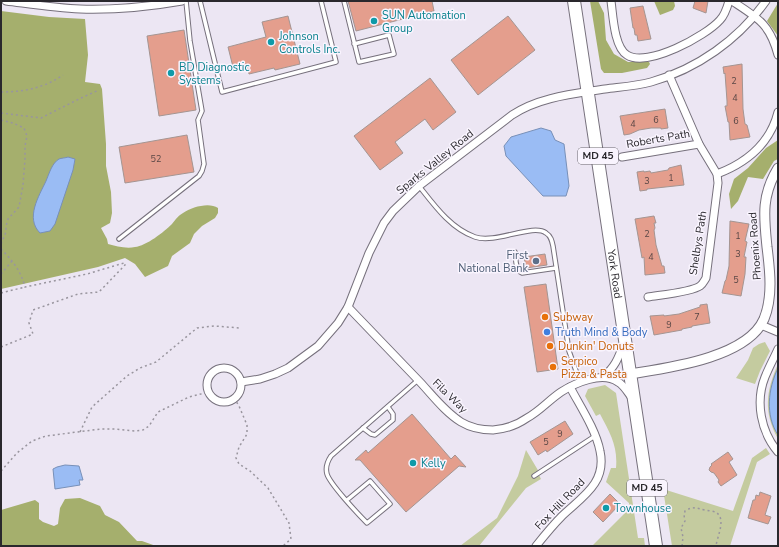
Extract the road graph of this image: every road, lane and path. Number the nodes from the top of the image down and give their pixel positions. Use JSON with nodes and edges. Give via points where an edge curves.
{"nodes":[{"id":1,"x":6,"y":1,"type":"edge"},
{"id":2,"x":182,"y":1,"type":"edge"},
{"id":3,"x":186,"y":1,"type":"edge"},
{"id":4,"x":200,"y":1,"type":"edge"},
{"id":5,"x":321,"y":1,"type":"edge"},
{"id":6,"x":344,"y":1,"type":"edge"},
{"id":7,"x":574,"y":1,"type":"edge"},
{"id":8,"x":611,"y":1,"type":"edge"},
{"id":9,"x":729,"y":1,"type":"edge"},
{"id":10,"x":732,"y":1,"type":"edge"},
{"id":11,"x":766,"y":1,"type":"edge"},
{"id":12,"x":755,"y":16,"type":"junction"},
{"id":13,"x":354,"y":44,"type":"junction"},
{"id":14,"x":778,"y":55,"type":"edge"},
{"id":15,"x":62,"y":75,"type":"dead end"},
{"id":16,"x":669,"y":75,"type":"junction"},
{"id":17,"x":99,"y":90,"type":"dead end"},
{"id":18,"x":1,"y":92,"type":"edge"},
{"id":19,"x":588,"y":92,"type":"junction"},
{"id":20,"x":778,"y":112,"type":"edge"},
{"id":21,"x":1,"y":113,"type":"edge"},
{"id":22,"x":1,"y":120,"type":"edge"},
{"id":23,"x":699,"y":144,"type":"junction"},
{"id":24,"x":622,"y":157,"type":"dead end"},
{"id":25,"x":778,"y":168,"type":"edge"},
{"id":26,"x":717,"y":174,"type":"junction"},
{"id":27,"x":419,"y":186,"type":"junction"},
{"id":28,"x":119,"y":239,"type":"dead end"},
{"id":29,"x":1,"y":244,"type":"edge"},
{"id":30,"x":1,"y":249,"type":"edge"},
{"id":31,"x":515,"y":252,"type":"dead end"},
{"id":32,"x":12,"y":261,"type":"junction"},
{"id":33,"x":556,"y":268,"type":"junction"},
{"id":34,"x":1,"y":274,"type":"edge"},
{"id":35,"x":25,"y":287,"type":"junction"},
{"id":36,"x":1,"y":293,"type":"edge"},
{"id":37,"x":648,"y":296,"type":"dead end"},
{"id":38,"x":348,"y":307,"type":"junction"},
{"id":39,"x":761,"y":325,"type":"junction"},
{"id":40,"x":240,"y":328,"type":"dead end"},
{"id":41,"x":778,"y":332,"type":"edge"},
{"id":42,"x":625,"y":339,"type":"junction"},
{"id":43,"x":1,"y":347,"type":"edge"},
{"id":44,"x":778,"y":349,"type":"edge"},
{"id":45,"x":630,"y":374,"type":"junction"},
{"id":46,"x":603,"y":377,"type":"junction"},
{"id":47,"x":418,"y":380,"type":"junction"},
{"id":48,"x":241,"y":382,"type":"junction"},
{"id":49,"x":580,"y":383,"type":"junction"},
{"id":50,"x":570,"y":387,"type":"junction"},
{"id":51,"x":209,"y":392,"type":"junction"},
{"id":52,"x":234,"y":398,"type":"junction"},
{"id":53,"x":634,"y":402,"type":"junction"},
{"id":54,"x":388,"y":407,"type":"junction"},
{"id":55,"x":364,"y":428,"type":"junction"},
{"id":56,"x":80,"y":432,"type":"junction"},
{"id":57,"x":596,"y":436,"type":"junction"},
{"id":58,"x":778,"y":452,"type":"edge"},
{"id":59,"x":1,"y":471,"type":"edge"},
{"id":60,"x":534,"y":476,"type":"dead end"},
{"id":61,"x":347,"y":500,"type":"junction"},
{"id":62,"x":283,"y":546,"type":"edge"},
{"id":63,"x":536,"y":546,"type":"edge"},
{"id":64,"x":656,"y":546,"type":"edge"},
{"id":65,"x":682,"y":546,"type":"edge"},
{"id":66,"x":716,"y":546,"type":"edge"}],
"edges":[{"from":1,"to":2,"type":"street","via":[[81,9],[134,7]]},
{"from":3,"to":28,"type":"lane","via":[[202,112],[198,120],[204,164],[199,176]]},
{"from":4,"to":5,"type":"lane","via":[[222,92],[336,62]]},
{"from":6,"to":13,"type":"lane"},
{"from":7,"to":19,"type":"main road","name":"York Road","number":"MD 45"},
{"from":8,"to":9,"type":"street","via":[[617,41],[627,55],[636,58],[664,53],[703,34],[721,19]]},
{"from":10,"to":12,"type":"street"},
{"from":11,"to":12,"type":"street","name":"Sparks Valley Road"},
{"from":12,"to":14,"type":"street","via":[[768,29]]},
{"from":12,"to":16,"type":"street","name":"Sparks Valley Road","via":[[725,44],[706,57]]},
{"from":13,"to":13,"type":"lane","via":[[389,35],[394,54],[359,62]]},
{"from":15,"to":18,"type":"path","via":[[42,87]]},
{"from":16,"to":19,"type":"street","name":"Sparks Valley Road","via":[[639,84]]},
{"from":16,"to":23,"type":"street","name":"Roberts Path"},
{"from":17,"to":21,"type":"path","via":[[41,118]]},
{"from":19,"to":27,"type":"street","name":"Sparks Valley Road","via":[[546,100],[519,110]]},
{"from":19,"to":42,"type":"main road","name":"York Road","number":"MD 45"},
{"from":20,"to":26,"type":"street","via":[[761,146],[745,160]]},
{"from":22,"to":29,"type":"path","via":[[24,128],[27,136],[23,184],[18,207],[8,219]]},
{"from":23,"to":24,"type":"street","name":"Roberts Path"},
{"from":23,"to":26,"type":"street","name":"Roberts Path"},
{"from":25,"to":39,"type":"street","name":"Phoenix Road","via":[[772,177],[764,204],[770,289],[768,306]]},
{"from":26,"to":37,"type":"street","name":"Shelbys Path","via":[[706,278],[699,287]]},
{"from":27,"to":33,"type":"lane","via":[[452,223],[464,233],[476,238],[501,238],[539,229],[546,232],[553,246]]},
{"from":27,"to":38,"type":"street","name":"Sparks Valley Road","via":[[384,223]]},
{"from":30,"to":32,"type":"path"},
{"from":31,"to":33,"type":"lane","via":[[519,272]]},
{"from":32,"to":34,"type":"path"},
{"from":32,"to":35,"type":"path","via":[[23,278]]},
{"from":33,"to":49,"type":"lane","via":[[569,351]]},
{"from":35,"to":36,"type":"path"},
{"from":35,"to":43,"type":"path","via":[[125,263],[99,292],[78,294],[33,310],[29,323],[33,334]]},
{"from":38,"to":47,"type":"street","name":"Fila Way"},
{"from":38,"to":48,"type":"street","name":"Sparks Valley Road","via":[[329,334],[304,357],[275,374]]},
{"from":39,"to":41,"type":"street"},
{"from":39,"to":45,"type":"street","name":"Phoenix Road","via":[[748,338],[719,354],[678,366]]},
{"from":40,"to":56,"type":"path","via":[[197,328],[156,362],[127,376],[92,407]]},
{"from":42,"to":45,"type":"main road","name":"York Road","number":"MD 45"},
{"from":42,"to":46,"type":"street","via":[[617,362]]},
{"from":44,"to":58,"type":"street","via":[[765,377],[760,402],[764,427]]},
{"from":45,"to":53,"type":"main road","name":"York Road","number":"MD 45"},
{"from":46,"to":49,"type":"street","name":"Fila Way"},
{"from":46,"to":53,"type":"street","via":[[620,382]]},
{"from":47,"to":50,"type":"street","name":"Fila Way","via":[[455,418],[469,426],[486,430],[501,429],[522,421]]},
{"from":47,"to":54,"type":"lane"},
{"from":48,"to":51,"type":"street","via":[[236,372],[219,368],[210,375]]},
{"from":48,"to":52,"type":"street","via":[[239,393]]},
{"from":49,"to":50,"type":"street","name":"Fila Way"},
{"from":50,"to":57,"type":"street","name":"Fox Hill Road"},
{"from":51,"to":52,"type":"street","via":[[221,401],[226,402]]},
{"from":51,"to":56,"type":"path","via":[[189,397],[158,412],[149,426],[143,430],[101,429]]},
{"from":52,"to":62,"type":"path","via":[[247,425],[247,434],[236,458],[239,464],[268,488],[289,523],[291,539]]},
{"from":53,"to":64,"type":"main road","name":"York Road","number":"MD 45"},
{"from":54,"to":55,"type":"lane"},
{"from":54,"to":55,"type":"lane","via":[[393,414],[393,420],[375,435]]},
{"from":55,"to":61,"type":"lane","via":[[327,461],[328,478]]},
{"from":56,"to":59,"type":"path","via":[[32,440]]},
{"from":57,"to":60,"type":"lane"},
{"from":57,"to":63,"type":"street","name":"Fox Hill Road","via":[[600,451],[600,475],[590,491],[551,527]]},
{"from":61,"to":61,"type":"lane","via":[[367,523],[390,504],[370,481]]},
{"from":65,"to":66,"type":"path","via":[[681,528],[685,521],[684,511],[697,507],[720,516],[722,523]]}]}
